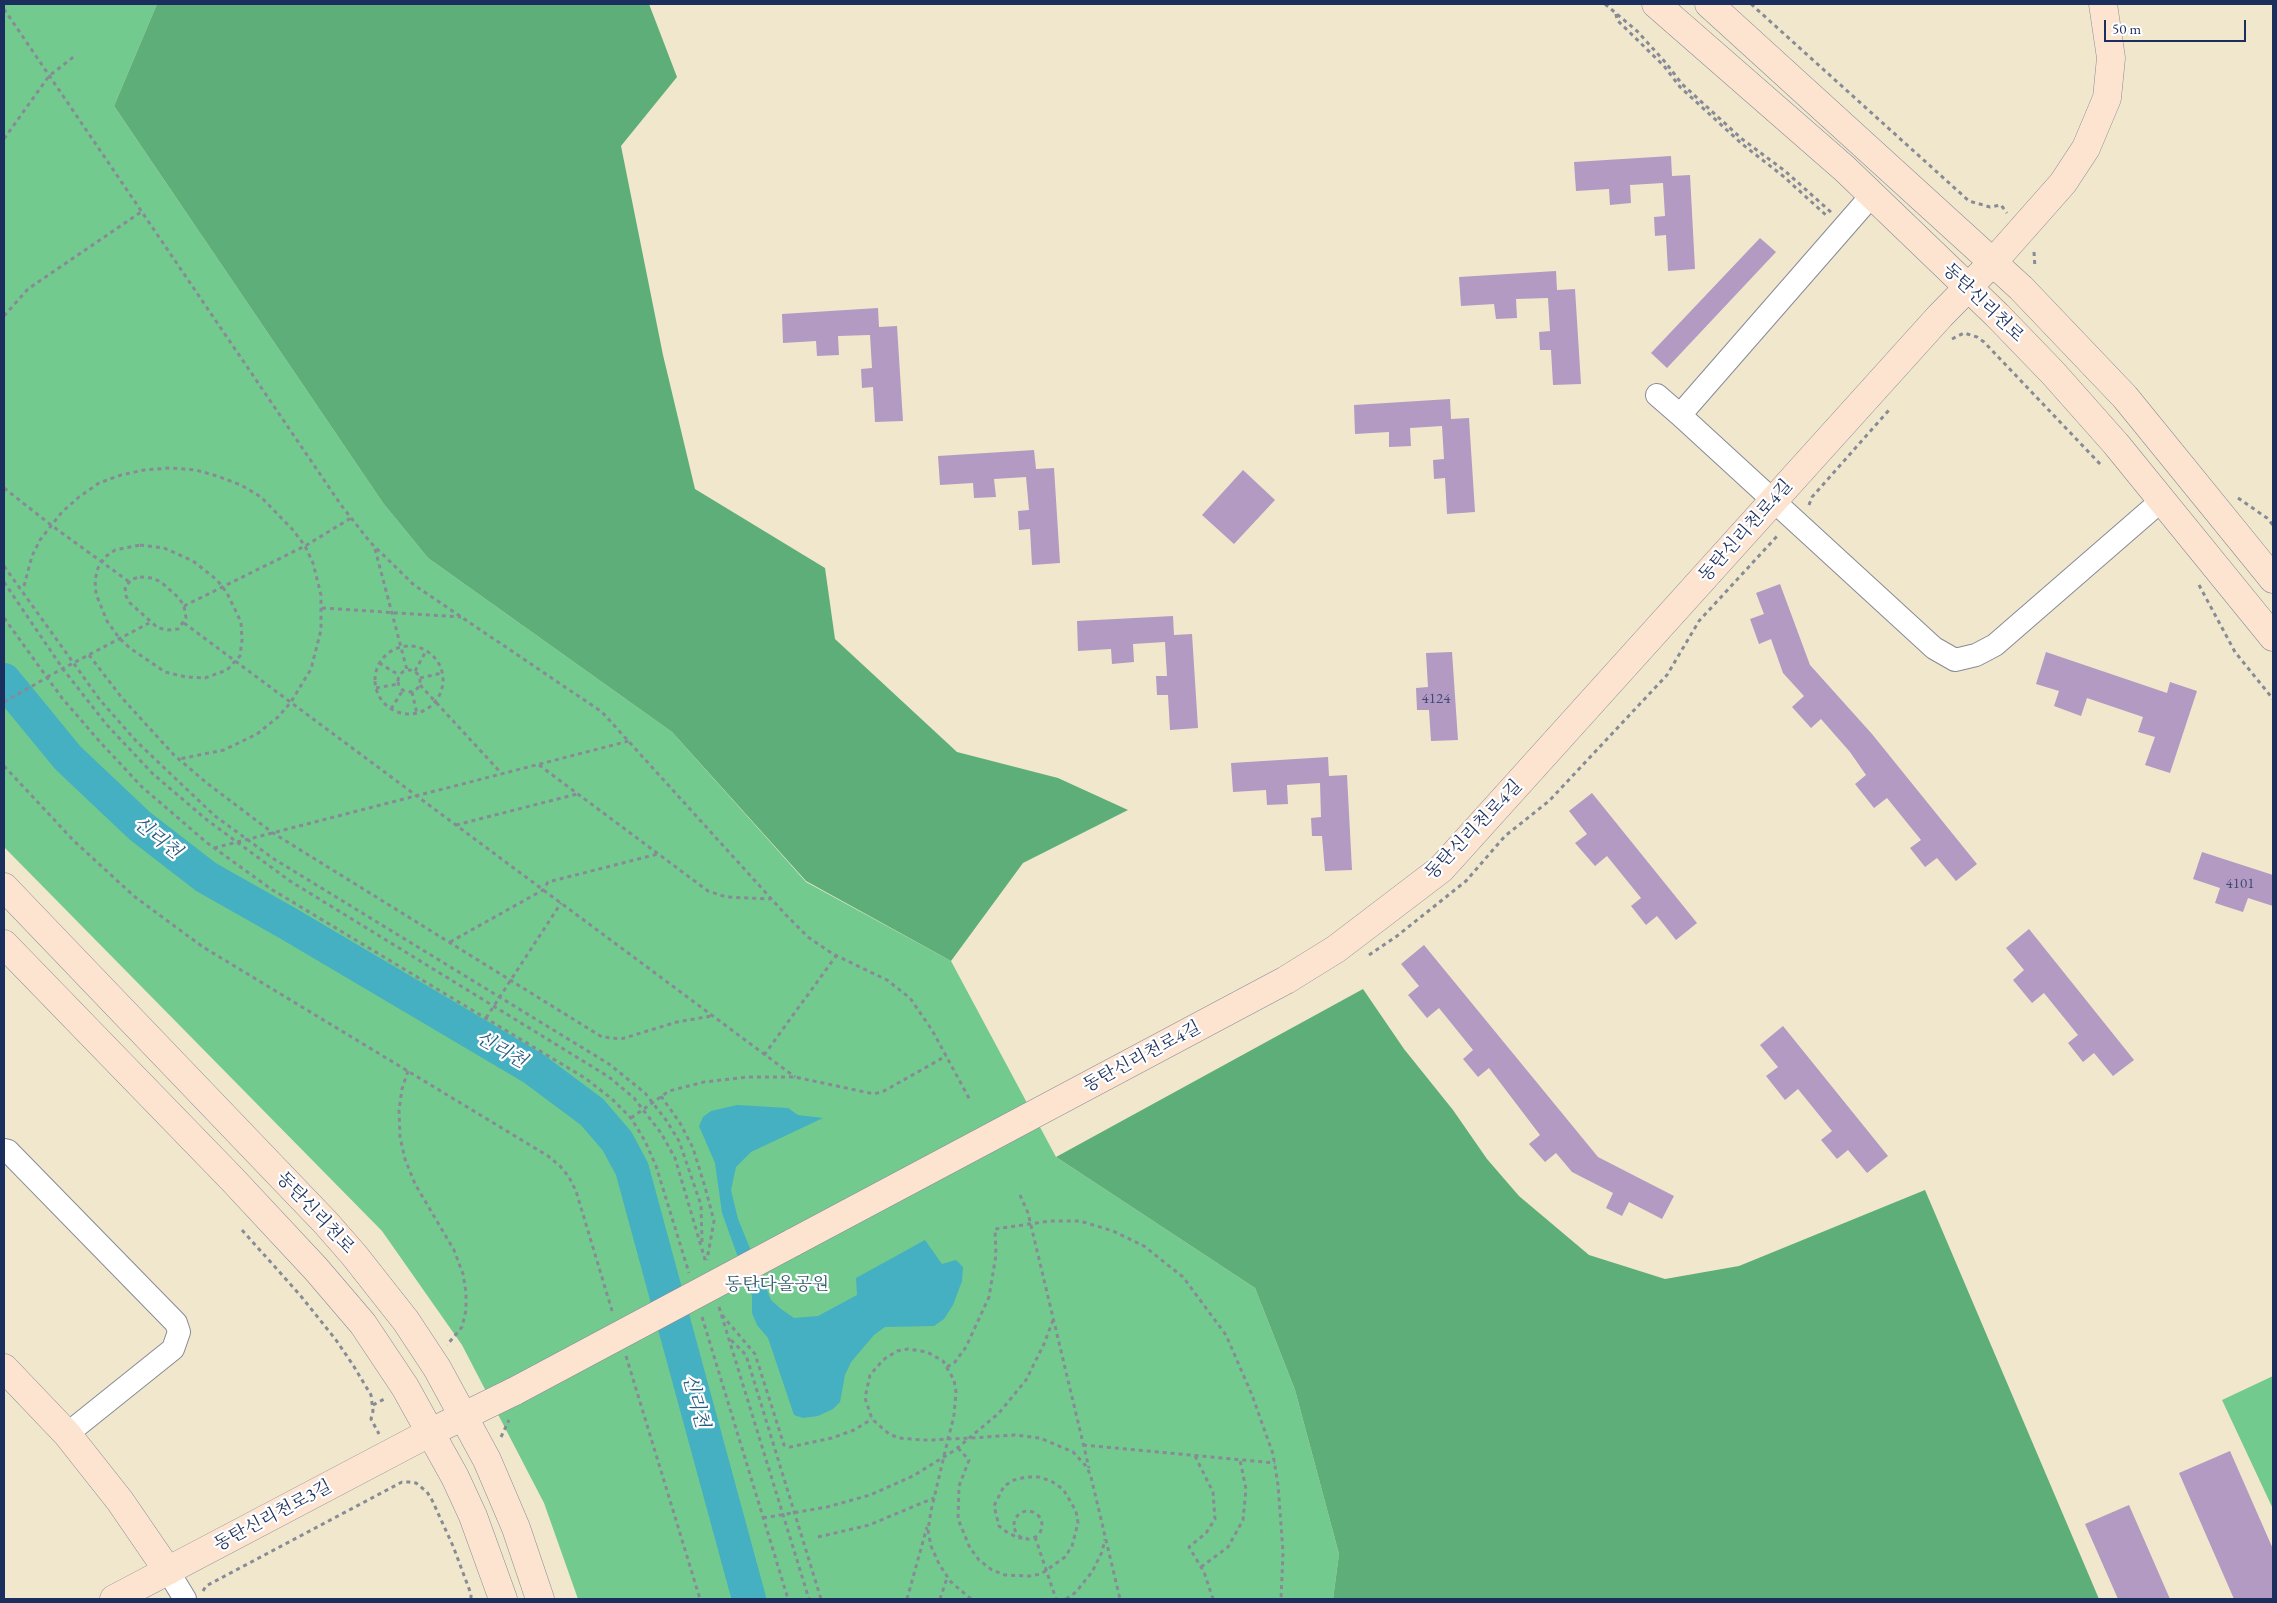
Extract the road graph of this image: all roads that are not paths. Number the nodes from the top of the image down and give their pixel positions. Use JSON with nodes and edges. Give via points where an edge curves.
{"nodes":[{"id":1,"x":1656,"y":4,"type":"edge"},
{"id":2,"x":1709,"y":4,"type":"edge"},
{"id":3,"x":2103,"y":4,"type":"edge"},
{"id":4,"x":1872,"y":195,"type":"junction"},
{"id":5,"x":1994,"y":261,"type":"junction"},
{"id":6,"x":1968,"y":287,"type":"junction"},
{"id":7,"x":1658,"y":394,"type":"dead end"},
{"id":8,"x":1680,"y":415,"type":"junction"},
{"id":9,"x":2162,"y":500,"type":"junction"},
{"id":10,"x":1773,"y":501,"type":"junction"},
{"id":11,"x":2273,"y":579,"type":"edge"},
{"id":12,"x":2273,"y":637,"type":"edge"},
{"id":13,"x":4,"y":887,"type":"edge"},
{"id":14,"x":4,"y":944,"type":"edge"},
{"id":15,"x":4,"y":1150,"type":"edge"},
{"id":16,"x":4,"y":1368,"type":"edge"},
{"id":17,"x":516,"y":1404,"type":"joint"},
{"id":18,"x":464,"y":1416,"type":"junction"},
{"id":19,"x":431,"y":1432,"type":"junction"},
{"id":20,"x":67,"y":1434,"type":"junction"},
{"id":21,"x":168,"y":1571,"type":"junction"},
{"id":22,"x":194,"y":1595,"type":"edge"},
{"id":23,"x":114,"y":1599,"type":"edge"},
{"id":24,"x":503,"y":1599,"type":"edge"},
{"id":25,"x":540,"y":1599,"type":"edge"}],
"edges":[{"from":1,"to":4,"type":"main road","name":"동탄신리천로"},
{"from":2,"to":5,"type":"main road","name":"동탄신리천로"},
{"from":3,"to":5,"type":"main road","name":"동탄신리천로4길","via":[[2111,58],[2107,98],[2086,148],[2063,184]]},
{"from":4,"to":6,"type":"main road","name":"동탄신리천로"},
{"from":4,"to":8,"type":"street"},
{"from":5,"to":6,"type":"main road","name":"동탄신리천로4길"},
{"from":5,"to":11,"type":"main road","name":"동탄신리천로","via":[[2125,397]]},
{"from":6,"to":9,"type":"main road","name":"동탄신리천로","via":[[2053,372]]},
{"from":6,"to":10,"type":"main road","name":"동탄신리천로4길"},
{"from":7,"to":8,"type":"street"},
{"from":8,"to":10,"type":"street"},
{"from":9,"to":10,"type":"street","via":[[1994,646],[1976,656],[1955,660],[1934,648]]},
{"from":9,"to":12,"type":"main road","name":"동탄신리천로"},
{"from":10,"to":17,"type":"main road","name":"동탄신리천로4길","bridge":true,"via":[[1441,869],[1384,915],[1286,980],[792,1242]]},
{"from":13,"to":18,"type":"main road","name":"동탄신리천로","via":[[354,1255],[406,1322]]},
{"from":14,"to":19,"type":"main road","via":[[316,1269],[368,1332]]},
{"from":15,"to":20,"type":"street","via":[[176,1323],[179,1332],[173,1349]]},
{"from":16,"to":20,"type":"main road"},
{"from":17,"to":18,"type":"main road","name":"동탄신리천로3길"},
{"from":18,"to":19,"type":"main road","name":"동탄신리천로3길"},
{"from":18,"to":25,"type":"main road","name":"동탄신리천로","via":[[516,1528]]},
{"from":19,"to":21,"type":"main road","name":"동탄신리천로3길"},
{"from":19,"to":24,"type":"main road","via":[[473,1516]]},
{"from":20,"to":21,"type":"main road","via":[[120,1501]]},
{"from":21,"to":22,"type":"street"},
{"from":21,"to":23,"type":"main road","name":"동탄신리천로3길"}]}
